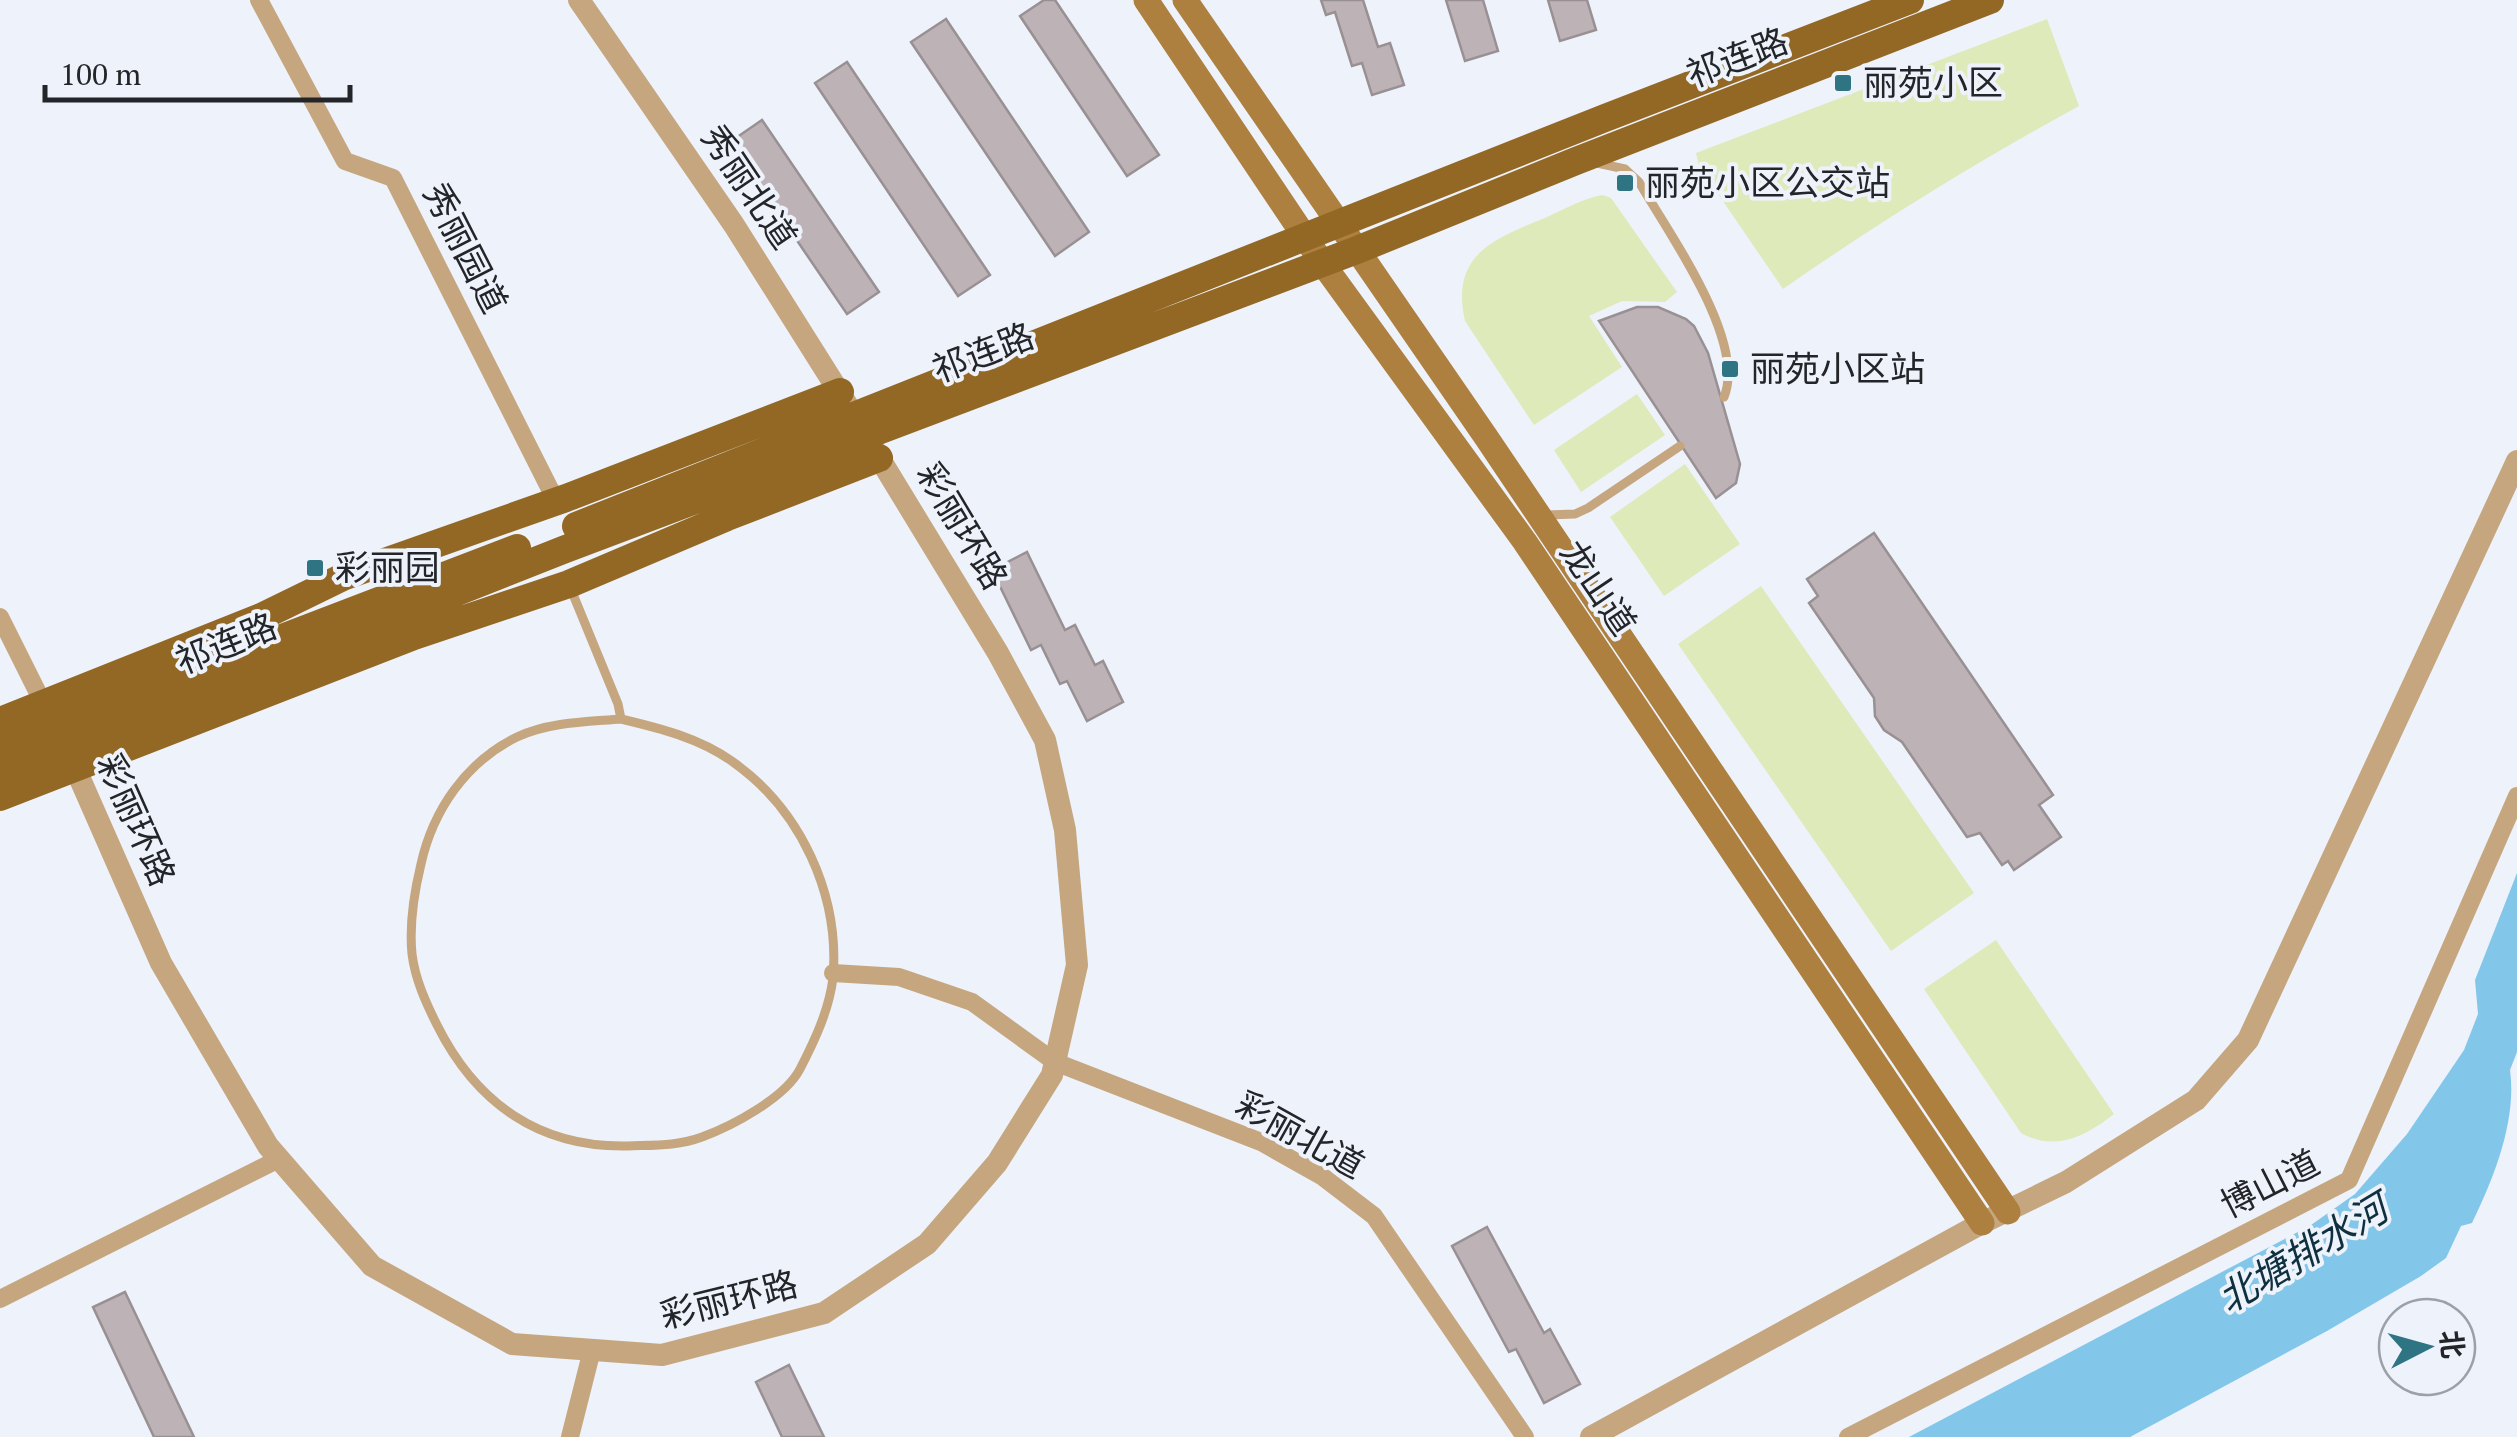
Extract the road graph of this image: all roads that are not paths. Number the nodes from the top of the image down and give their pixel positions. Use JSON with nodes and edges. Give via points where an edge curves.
{"nodes":[{"id":1,"x":259,"y":0,"type":"edge"},
{"id":2,"x":580,"y":0,"type":"edge"},
{"id":3,"x":1146,"y":0,"type":"edge"},
{"id":4,"x":1185,"y":0,"type":"edge"},
{"id":5,"x":1910,"y":0,"type":"edge"},
{"id":6,"x":1990,"y":0,"type":"edge"},
{"id":7,"x":1576,"y":161,"type":"junction"},
{"id":8,"x":1339,"y":224,"type":"junction"},
{"id":9,"x":1306,"y":237,"type":"junction"},
{"id":10,"x":1357,"y":250,"type":"junction"},
{"id":11,"x":1323,"y":264,"type":"junction"},
{"id":12,"x":1724,"y":397,"type":"dead end"},
{"id":13,"x":860,"y":426,"type":"junction"},
{"id":14,"x":1680,"y":446,"type":"dead end"},
{"id":15,"x":2517,"y":461,"type":"edge"},
{"id":16,"x":556,"y":502,"type":"junction"},
{"id":17,"x":1535,"y":510,"type":"junction"},
{"id":18,"x":569,"y":584,"type":"junction"},
{"id":19,"x":0,"y":617,"type":"edge"},
{"id":20,"x":621,"y":719,"type":"junction"},
{"id":21,"x":0,"y":721,"type":"edge"},
{"id":22,"x":60,"y":736,"type":"junction"},
{"id":23,"x":0,"y":746,"type":"edge"},
{"id":24,"x":0,"y":773,"type":"edge"},
{"id":25,"x":2517,"y":796,"type":"edge"},
{"id":26,"x":0,"y":797,"type":"edge"},
{"id":27,"x":833,"y":973,"type":"junction"},
{"id":28,"x":1055,"y":1062,"type":"junction"},
{"id":29,"x":279,"y":1159,"type":"junction"},
{"id":30,"x":2008,"y":1212,"type":"junction"},
{"id":31,"x":1982,"y":1224,"type":"junction"},
{"id":32,"x":0,"y":1299,"type":"edge"},
{"id":33,"x":592,"y":1350,"type":"junction"},
{"id":34,"x":570,"y":1437,"type":"edge"},
{"id":35,"x":1525,"y":1437,"type":"edge"},
{"id":36,"x":1592,"y":1437,"type":"edge"},
{"id":37,"x":1848,"y":1437,"type":"edge"}],
"edges":[{"from":1,"to":16,"type":"street","name":"秀丽园道","via":[[345,161],[393,178]]},
{"from":2,"to":13,"type":"street","name":"秀丽北道","via":[[734,225]]},
{"from":3,"to":9,"type":"main road","name":"龙山道"},
{"from":4,"to":8,"type":"main road","name":"龙山道"},
{"from":5,"to":8,"type":"main road","name":"祁连路"},
{"from":6,"to":7,"type":"main road","name":"祁连路"},
{"from":7,"to":10,"type":"main road","name":"祁连路"},
{"from":7,"to":12,"type":"lane","via":[[1620,166],[1639,182],[1717,319],[1730,363]]},
{"from":8,"to":9,"type":"main road","name":"祁连路"},
{"from":8,"to":10,"type":"main road","name":"龙山道"},
{"from":9,"to":11,"type":"main road","name":"龙山道"},
{"from":9,"to":13,"type":"main road","name":"祁连路"},
{"from":10,"to":11,"type":"main road","name":"祁连路"},
{"from":10,"to":17,"type":"main road","name":"龙山道"},
{"from":11,"to":13,"type":"main road","name":"祁连路"},
{"from":11,"to":31,"type":"main road","name":"龙山道","via":[[1526,542]]},
{"from":13,"to":16,"type":"main road"},
{"from":13,"to":18,"type":"main road","via":[[726,517]]},
{"from":13,"to":22,"type":"main road","name":"祁连路","via":[[567,530]]},
{"from":13,"to":28,"type":"street","name":"彩丽环路","via":[[1044,740],[1065,830],[1077,965]]},
{"from":14,"to":17,"type":"lane","via":[[1575,514]]},
{"from":15,"to":30,"type":"street","via":[[2248,1040],[2196,1100]]},
{"from":16,"to":22,"type":"main road","via":[[345,576],[261,617]]},
{"from":17,"to":30,"type":"main road","name":"龙山道"},
{"from":18,"to":20,"type":"lane"},
{"from":18,"to":22,"type":"main road","via":[[414,636]]},
{"from":19,"to":22,"type":"street"},
{"from":20,"to":27,"type":"lane","via":[[675,732],[732,760],[768,793],[805,842],[822,883],[834,930]]},
{"from":20,"to":27,"type":"lane","via":[[518,737],[480,760],[428,831],[414,895],[412,955],[424,999],[454,1058],[489,1100],[541,1132],[600,1146],[683,1144],[722,1129],[796,1078],[820,1032]]},
{"from":21,"to":22,"type":"main road"},
{"from":22,"to":23,"type":"main road","name":"祁连路"},
{"from":22,"to":24,"type":"main road","name":"祁连路"},
{"from":22,"to":26,"type":"main road"},
{"from":22,"to":29,"type":"street","name":"彩丽环路","via":[[161,963]]},
{"from":25,"to":37,"type":"street","name":"博山道","via":[[2349,1180]]},
{"from":27,"to":28,"type":"street","name":"彩丽北道","via":[[899,977],[972,1002]]},
{"from":28,"to":33,"type":"street","name":"彩丽环路","via":[[997,1163],[927,1244],[824,1313],[662,1355]]},
{"from":28,"to":35,"type":"street","name":"彩丽北道","via":[[1261,1142],[1324,1176],[1374,1216]]},
{"from":29,"to":32,"type":"street"},
{"from":29,"to":33,"type":"street","name":"彩丽环路","via":[[372,1266],[512,1344]]},
{"from":30,"to":31,"type":"street"},
{"from":31,"to":36,"type":"street"},
{"from":33,"to":34,"type":"street"}]}
